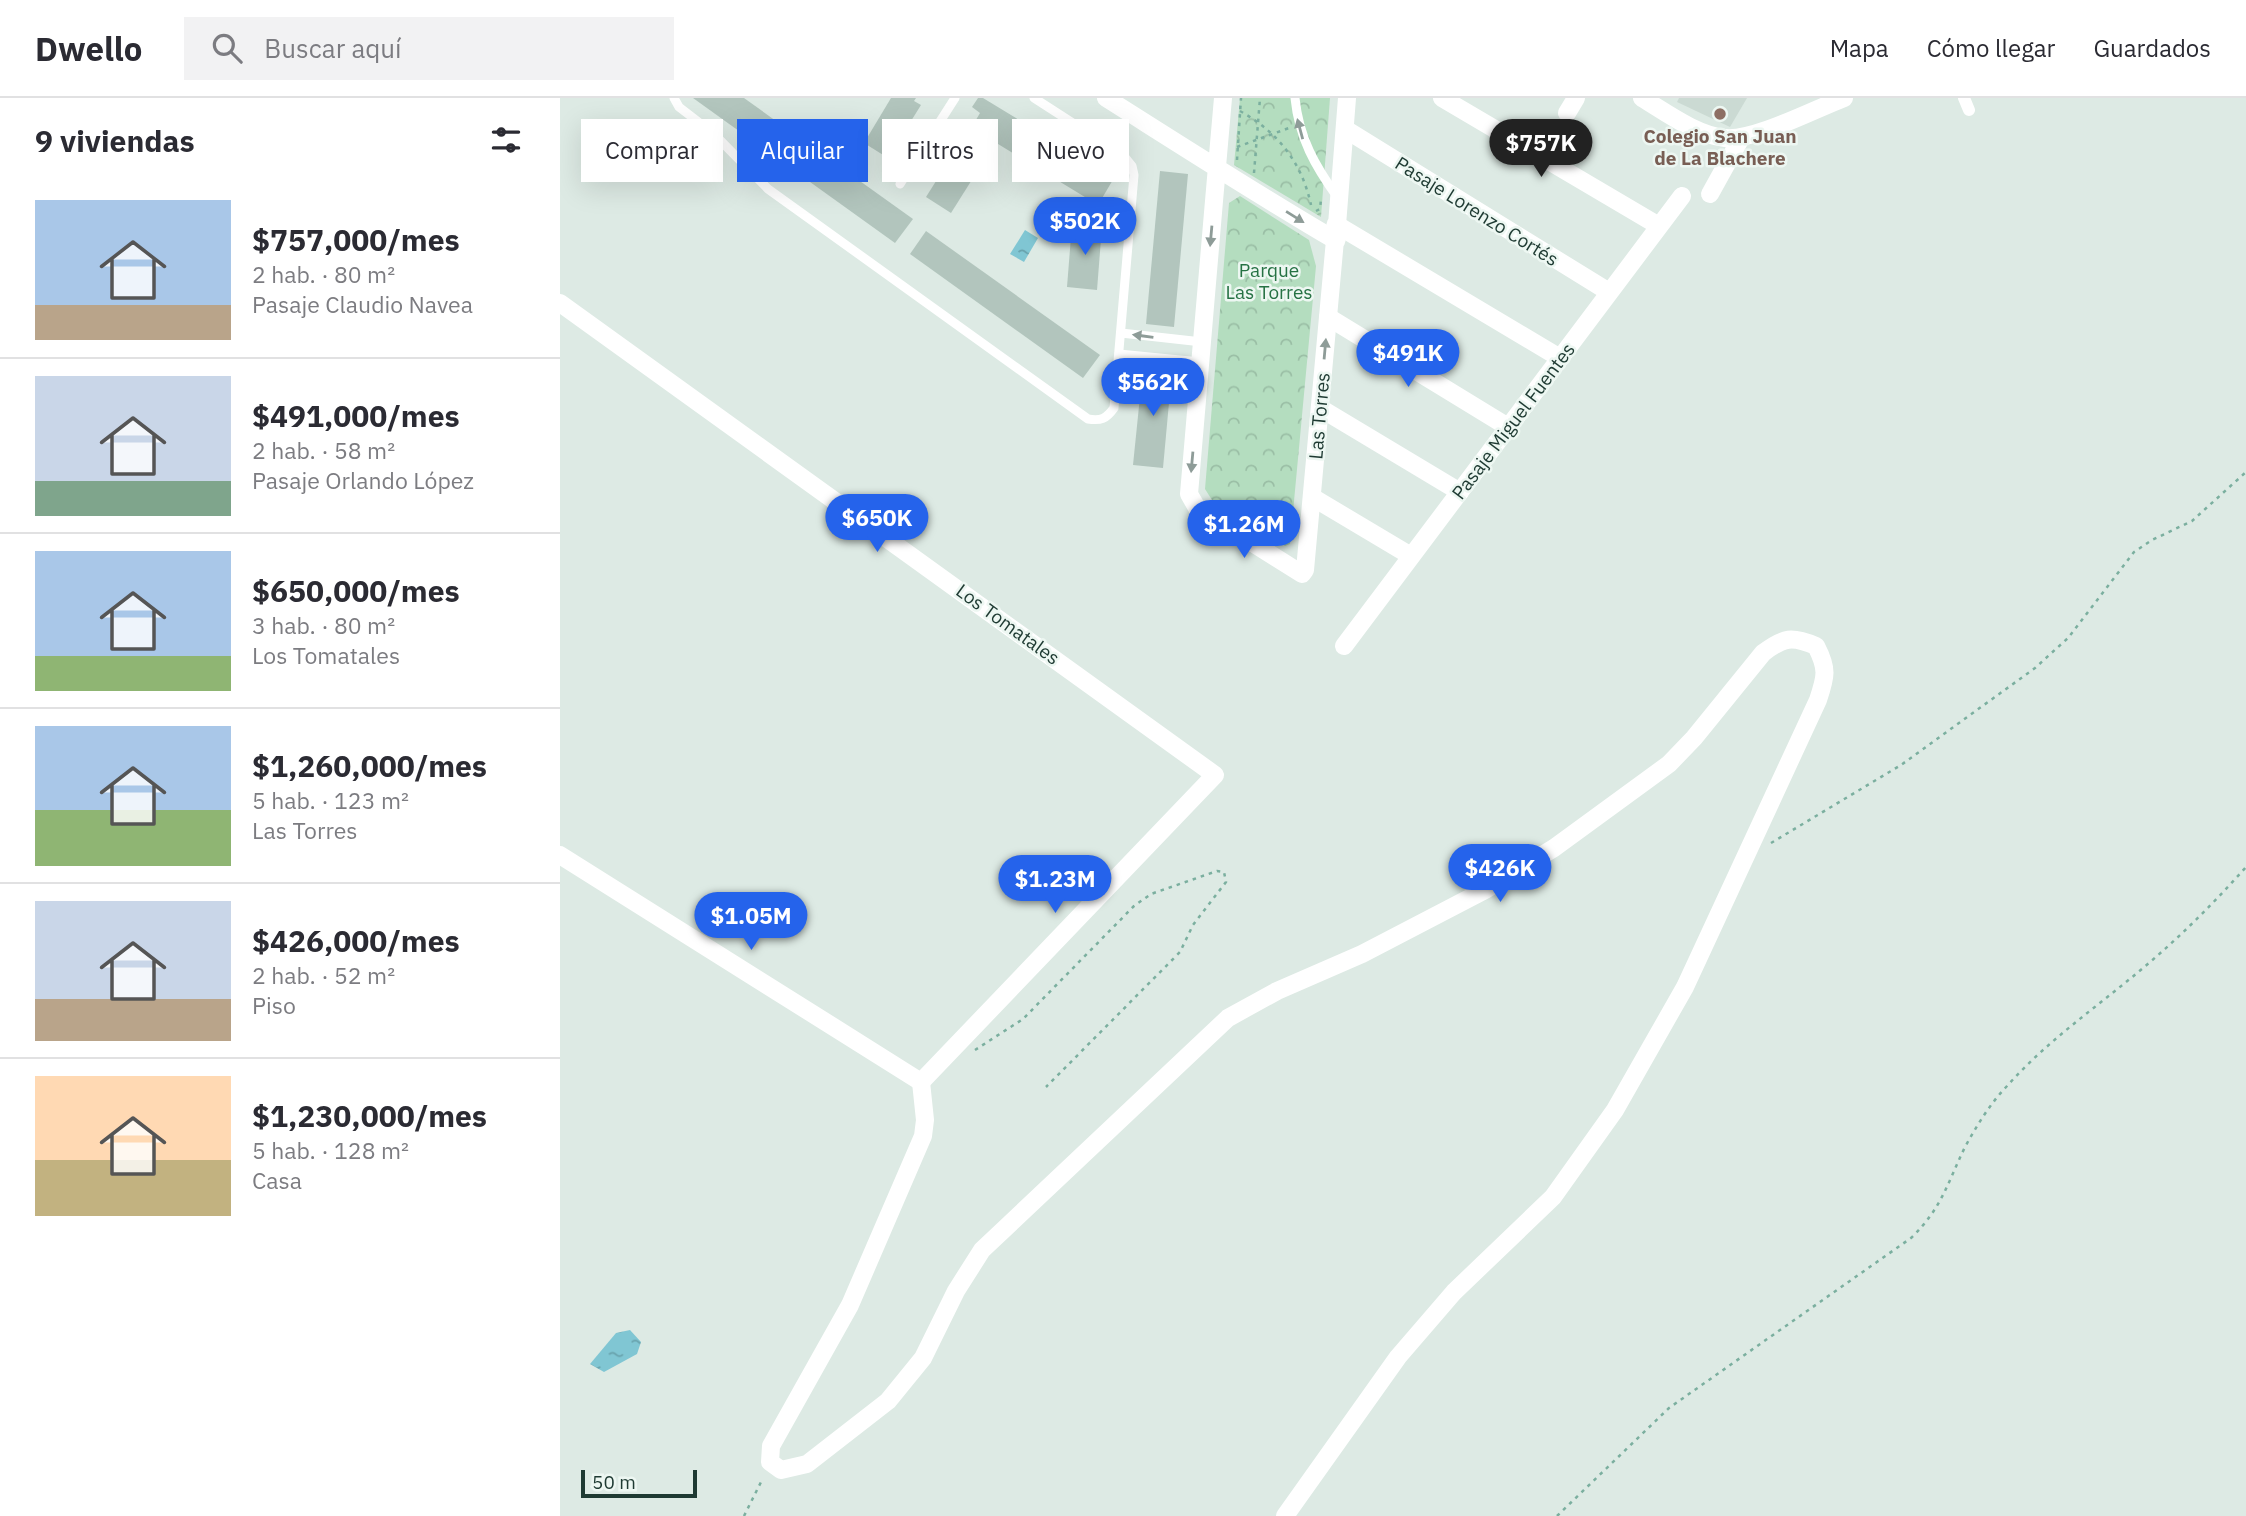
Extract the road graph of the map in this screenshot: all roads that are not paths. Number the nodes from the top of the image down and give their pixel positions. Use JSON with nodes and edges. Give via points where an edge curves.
{"nodes":[{"id":1,"x":674,"y":98,"type":"edge"},
{"id":2,"x":954,"y":98,"type":"edge"},
{"id":3,"x":1034,"y":98,"type":"edge"},
{"id":4,"x":1106,"y":98,"type":"edge"},
{"id":5,"x":1223,"y":98,"type":"edge"},
{"id":6,"x":1295,"y":98,"type":"edge"},
{"id":7,"x":1347,"y":98,"type":"edge"},
{"id":8,"x":1442,"y":98,"type":"edge"},
{"id":9,"x":1642,"y":98,"type":"edge"},
{"id":10,"x":1844,"y":98,"type":"edge"},
{"id":11,"x":1345,"y":129,"type":"junction"},
{"id":12,"x":1734,"y":138,"type":"junction"},
{"id":13,"x":1225,"y":166,"type":"junction"},
{"id":14,"x":900,"y":184,"type":"dead end"},
{"id":15,"x":1710,"y":194,"type":"dead end"},
{"id":16,"x":1682,"y":196,"type":"dead end"},
{"id":17,"x":1339,"y":200,"type":"junction"},
{"id":18,"x":1659,"y":226,"type":"junction"},
{"id":19,"x":1336,"y":233,"type":"junction"},
{"id":20,"x":1609,"y":292,"type":"junction"},
{"id":21,"x":560,"y":303,"type":"edge"},
{"id":22,"x":1328,"y":317,"type":"junction"},
{"id":23,"x":1121,"y":333,"type":"junction"},
{"id":24,"x":1202,"y":342,"type":"junction"},
{"id":25,"x":1119,"y":354,"type":"junction"},
{"id":26,"x":1560,"y":358,"type":"junction"},
{"id":27,"x":1200,"y":362,"type":"junction"},
{"id":28,"x":1320,"y":408,"type":"junction"},
{"id":29,"x":1508,"y":427,"type":"junction"},
{"id":30,"x":1460,"y":492,"type":"junction"},
{"id":31,"x":1312,"y":497,"type":"junction"},
{"id":32,"x":1411,"y":556,"type":"junction"},
{"id":33,"x":1344,"y":646,"type":"dead end"},
{"id":34,"x":560,"y":855,"type":"edge"},
{"id":35,"x":921,"y":1082,"type":"junction"},
{"id":36,"x":1285,"y":1516,"type":"edge"}],
"edges":[{"from":1,"to":25,"type":"lane","via":[[768,189],[1088,419],[1101,421],[1114,408]]},
{"from":2,"to":14,"type":"lane"},
{"from":3,"to":23,"type":"lane","via":[[1124,156],[1132,166]]},
{"from":4,"to":13,"type":"street"},
{"from":5,"to":13,"type":"street","name":"Las Torres"},
{"from":17,"to":6,"type":"lane","one_way":true,"via":[[1311,158],[1298,124]]},
{"from":7,"to":11,"type":"street","name":"Las Torres"},
{"from":8,"to":18,"type":"street"},
{"from":9,"to":12,"type":"street","via":[[1701,131]]},
{"from":10,"to":12,"type":"street"},
{"from":11,"to":17,"type":"street","name":"Las Torres"},
{"from":11,"to":20,"type":"street","name":"Pasaje Lorenzo Cortés"},
{"from":12,"to":15,"type":"street"},
{"from":13,"to":19,"type":"street","one_way":true},
{"from":13,"to":24,"type":"street","name":"Las Torres","one_way":true},
{"from":16,"to":18,"type":"street","name":"Pasaje Miguel Fuentes"},
{"from":17,"to":19,"type":"street","name":"Las Torres"},
{"from":18,"to":20,"type":"street","name":"Pasaje Miguel Fuentes"},
{"from":19,"to":22,"type":"street","name":"Las Torres"},
{"from":19,"to":26,"type":"street"},
{"from":20,"to":26,"type":"street","name":"Pasaje Miguel Fuentes"},
{"from":21,"to":35,"type":"street","name":"Los Tomatales","via":[[1215,775]]},
{"from":28,"to":22,"type":"street","name":"Las Torres","one_way":true},
{"from":22,"to":29,"type":"street"},
{"from":24,"to":23,"type":"lane","one_way":true},
{"from":23,"to":25,"type":"lane"},
{"from":24,"to":27,"type":"street","name":"Las Torres"},
{"from":25,"to":27,"type":"lane"},
{"from":26,"to":29,"type":"street","name":"Pasaje Miguel Fuentes"},
{"from":27,"to":31,"type":"street","name":"Las Torres","one_way":true,"via":[[1189,494],[1197,508],[1302,574]]},
{"from":28,"to":30,"type":"street"},
{"from":28,"to":31,"type":"street","name":"Las Torres"},
{"from":29,"to":30,"type":"street","name":"Pasaje Miguel Fuentes"},
{"from":30,"to":32,"type":"street","name":"Pasaje Miguel Fuentes"},
{"from":31,"to":32,"type":"street"},
{"from":32,"to":33,"type":"street","name":"Pasaje Miguel Fuentes"},
{"from":34,"to":35,"type":"street"},
{"from":35,"to":36,"type":"street","via":[[923,1136],[850,1305],[771,1447],[770,1462],[781,1470],[807,1464],[888,1401],[923,1358],[982,1250],[1228,1018],[1485,890],[1554,848],[1669,764],[1777,642],[1796,638],[1816,646],[1825,663],[1824,682],[1685,987],[1615,1110],[1553,1197],[1454,1292],[1398,1357]]}]}
